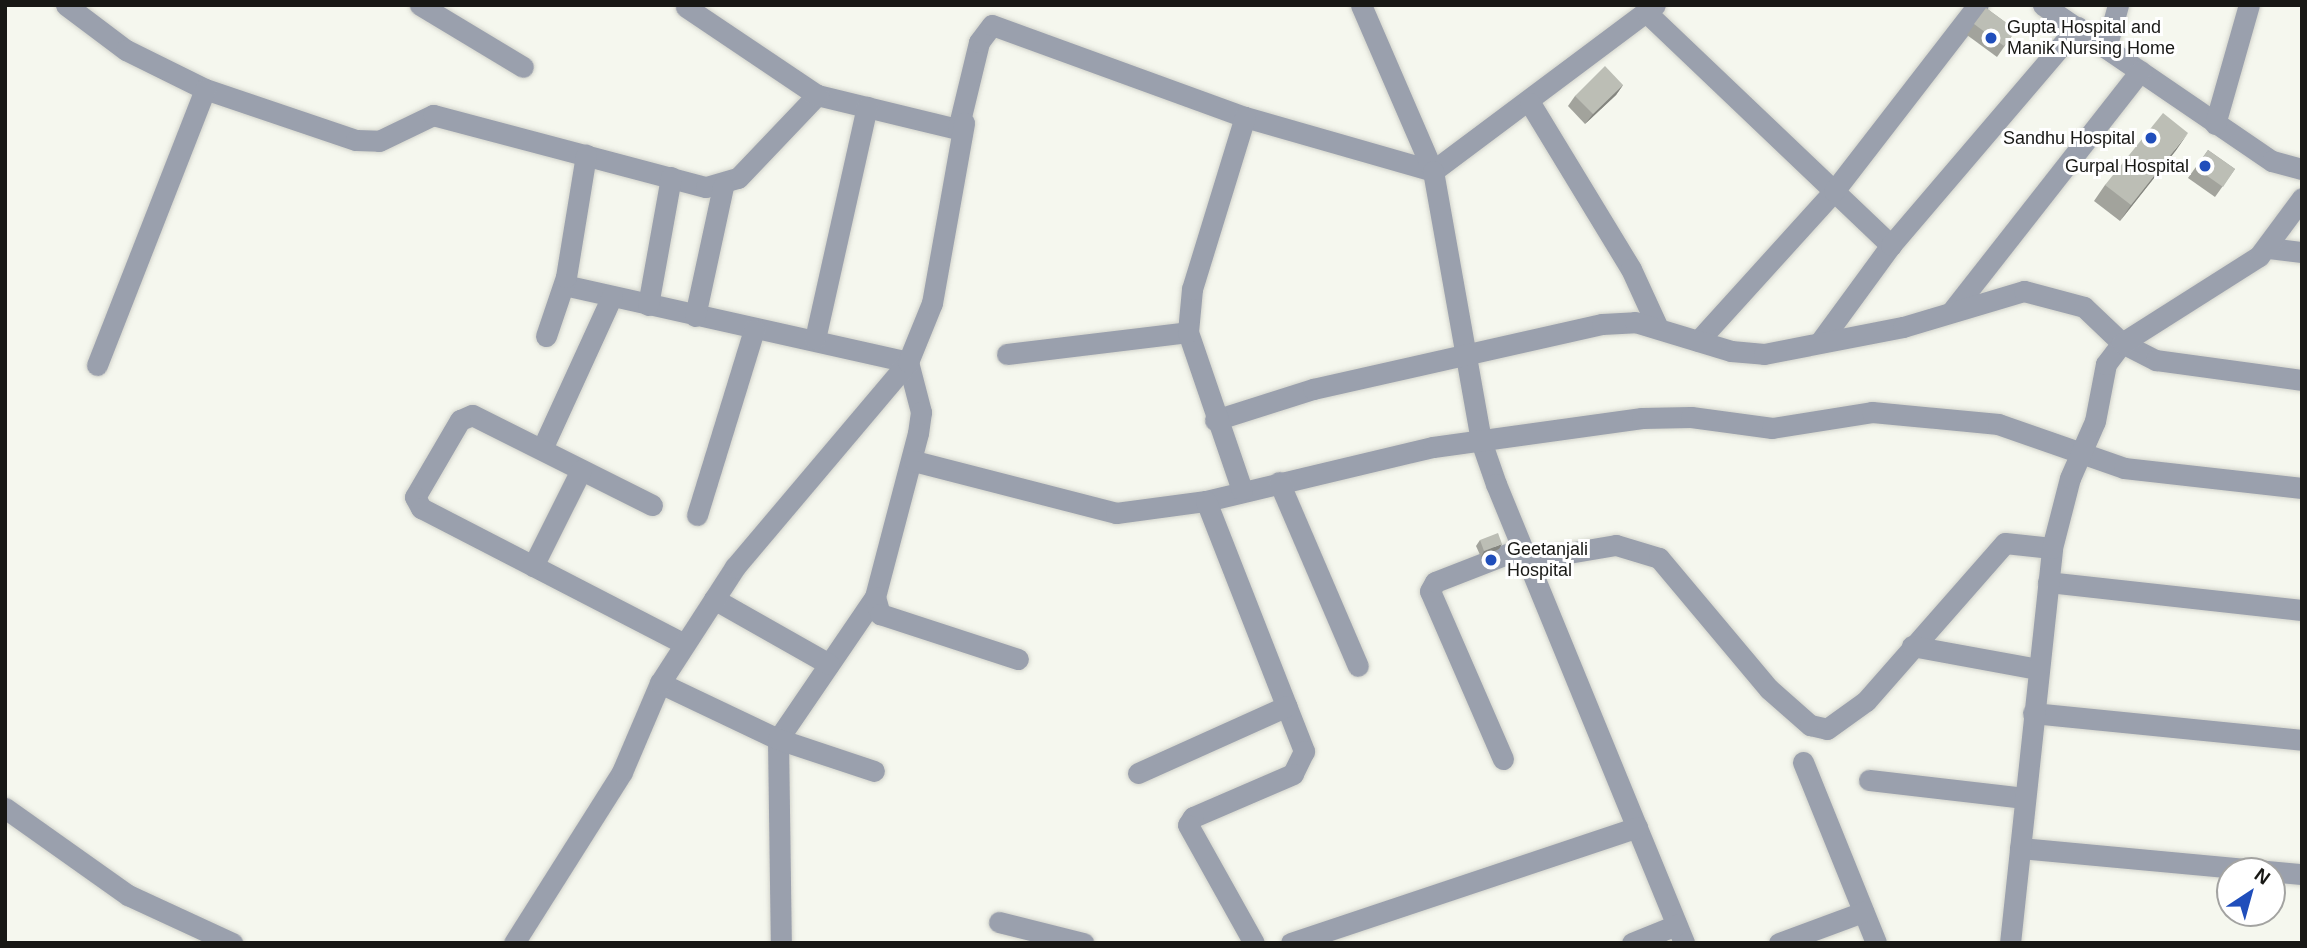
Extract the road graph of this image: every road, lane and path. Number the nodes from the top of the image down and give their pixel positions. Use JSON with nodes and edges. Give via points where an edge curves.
{"nodes":[{"id":1,"x":66,"y":5,"type":"edge"},
{"id":2,"x":420,"y":5,"type":"edge"},
{"id":3,"x":990,"y":5,"type":"edge"},
{"id":4,"x":1361,"y":5,"type":"edge"},
{"id":5,"x":1978,"y":5,"type":"edge"},
{"id":6,"x":2043,"y":5,"type":"edge"},
{"id":7,"x":2118,"y":5,"type":"edge"},
{"id":8,"x":2249,"y":5,"type":"edge"},
{"id":9,"x":686,"y":7,"type":"edge"},
{"id":10,"x":1651,"y":9,"type":"edge"},
{"id":11,"x":2077,"y":27,"type":"junction"},
{"id":12,"x":984,"y":31,"type":"junction"},
{"id":13,"x":2106,"y":48,"type":"junction"},
{"id":14,"x":523,"y":67,"type":"dead end"},
{"id":15,"x":2140,"y":71,"type":"junction"},
{"id":16,"x":205,"y":89,"type":"junction"},
{"id":17,"x":817,"y":95,"type":"junction"},
{"id":18,"x":1530,"y":103,"type":"junction"},
{"id":19,"x":867,"y":107,"type":"junction"},
{"id":20,"x":1245,"y":117,"type":"junction"},
{"id":21,"x":964,"y":124,"type":"junction"},
{"id":22,"x":2214,"y":124,"type":"junction"},
{"id":23,"x":586,"y":155,"type":"junction"},
{"id":24,"x":2302,"y":169,"type":"edge"},
{"id":25,"x":1433,"y":171,"type":"junction"},
{"id":26,"x":671,"y":177,"type":"junction"},
{"id":27,"x":723,"y":186,"type":"junction"},
{"id":28,"x":1834,"y":191,"type":"junction"},
{"id":29,"x":2302,"y":198,"type":"edge"},
{"id":30,"x":1892,"y":245,"type":"junction"},
{"id":31,"x":2269,"y":248,"type":"junction"},
{"id":32,"x":2302,"y":252,"type":"edge"},
{"id":33,"x":564,"y":285,"type":"junction"},
{"id":34,"x":612,"y":296,"type":"junction"},
{"id":35,"x":648,"y":305,"type":"junction"},
{"id":36,"x":1950,"y":313,"type":"junction"},
{"id":37,"x":695,"y":316,"type":"junction"},
{"id":38,"x":1658,"y":328,"type":"junction"},
{"id":39,"x":754,"y":330,"type":"junction"},
{"id":40,"x":1188,"y":332,"type":"junction"},
{"id":41,"x":546,"y":337,"type":"dead end"},
{"id":42,"x":815,"y":339,"type":"junction"},
{"id":43,"x":1698,"y":341,"type":"junction"},
{"id":44,"x":1820,"y":342,"type":"junction"},
{"id":45,"x":2122,"y":343,"type":"junction"},
{"id":46,"x":1007,"y":354,"type":"dead end"},
{"id":47,"x":1469,"y":354,"type":"junction"},
{"id":48,"x":908,"y":362,"type":"junction"},
{"id":49,"x":97,"y":365,"type":"dead end"},
{"id":50,"x":2302,"y":380,"type":"edge"},
{"id":51,"x":1215,"y":420,"type":"junction"},
{"id":52,"x":1481,"y":441,"type":"junction"},
{"id":53,"x":542,"y":449,"type":"junction"},
{"id":54,"x":2081,"y":454,"type":"junction"},
{"id":55,"x":914,"y":461,"type":"junction"},
{"id":56,"x":581,"y":470,"type":"junction"},
{"id":57,"x":1279,"y":482,"type":"junction"},
{"id":58,"x":2302,"y":488,"type":"edge"},
{"id":59,"x":1242,"y":490,"type":"junction"},
{"id":60,"x":1206,"y":501,"type":"junction"},
{"id":61,"x":652,"y":505,"type":"dead end"},
{"id":62,"x":698,"y":515,"type":"dead end"},
{"id":63,"x":2052,"y":548,"type":"junction"},
{"id":64,"x":1525,"y":554,"type":"junction"},
{"id":65,"x":533,"y":566,"type":"junction"},
{"id":66,"x":2048,"y":582,"type":"junction"},
{"id":67,"x":875,"y":597,"type":"junction"},
{"id":68,"x":714,"y":599,"type":"junction"},
{"id":69,"x":2302,"y":610,"type":"edge"},
{"id":70,"x":684,"y":644,"type":"junction"},
{"id":71,"x":1912,"y":646,"type":"junction"},
{"id":72,"x":1018,"y":659,"type":"dead end"},
{"id":73,"x":829,"y":664,"type":"junction"},
{"id":74,"x":1358,"y":666,"type":"dead end"},
{"id":75,"x":2037,"y":668,"type":"junction"},
{"id":76,"x":660,"y":683,"type":"junction"},
{"id":77,"x":1287,"y":706,"type":"junction"},
{"id":78,"x":2033,"y":713,"type":"junction"},
{"id":79,"x":778,"y":739,"type":"junction"},
{"id":80,"x":2302,"y":740,"type":"edge"},
{"id":81,"x":1503,"y":759,"type":"dead end"},
{"id":82,"x":1803,"y":762,"type":"dead end"},
{"id":83,"x":874,"y":771,"type":"dead end"},
{"id":84,"x":1138,"y":773,"type":"dead end"},
{"id":85,"x":1870,"y":780,"type":"dead end"},
{"id":86,"x":2025,"y":799,"type":"junction"},
{"id":87,"x":5,"y":808,"type":"edge"},
{"id":88,"x":1637,"y":827,"type":"junction"},
{"id":89,"x":2020,"y":848,"type":"junction"},
{"id":90,"x":2302,"y":874,"type":"edge"},
{"id":91,"x":1863,"y":912,"type":"junction"},
{"id":92,"x":999,"y":922,"type":"dead end"},
{"id":93,"x":1680,"y":934,"type":"edge"},
{"id":94,"x":232,"y":943,"type":"edge"},
{"id":95,"x":514,"y":943,"type":"edge"},
{"id":96,"x":782,"y":943,"type":"edge"},
{"id":97,"x":1083,"y":943,"type":"edge"},
{"id":98,"x":1254,"y":943,"type":"edge"},
{"id":99,"x":1291,"y":943,"type":"edge"},
{"id":100,"x":1632,"y":943,"type":"edge"},
{"id":101,"x":1779,"y":943,"type":"edge"},
{"id":102,"x":1876,"y":943,"type":"edge"},
{"id":103,"x":2010,"y":943,"type":"edge"}],
"edges":[{"from":1,"to":16,"type":"street","via":[[127,50]]},
{"from":2,"to":14,"type":"street"},
{"from":3,"to":12,"type":"street"},
{"from":4,"to":25,"type":"street"},
{"from":5,"to":28,"type":"street"},
{"from":6,"to":11,"type":"street"},
{"from":7,"to":13,"type":"street"},
{"from":8,"to":22,"type":"street"},
{"from":9,"to":17,"type":"street"},
{"from":10,"to":18,"type":"street"},
{"from":10,"to":28,"type":"street"},
{"from":11,"to":13,"type":"street"},
{"from":11,"to":30,"type":"street"},
{"from":12,"to":20,"type":"street","via":[[1002,26]]},
{"from":12,"to":21,"type":"street"},
{"from":13,"to":15,"type":"street"},
{"from":15,"to":22,"type":"street"},
{"from":15,"to":36,"type":"street"},
{"from":16,"to":23,"type":"street","via":[[356,140],[379,141],[433,115]]},
{"from":16,"to":49,"type":"street"},
{"from":17,"to":19,"type":"street"},
{"from":17,"to":27,"type":"street","via":[[750,167]]},
{"from":18,"to":25,"type":"street"},
{"from":18,"to":38,"type":"street","via":[[1631,269]]},
{"from":19,"to":21,"type":"street","via":[[951,130]]},
{"from":19,"to":42,"type":"street"},
{"from":20,"to":25,"type":"street"},
{"from":20,"to":40,"type":"street","via":[[1192,289]]},
{"from":21,"to":48,"type":"street","via":[[932,303]]},
{"from":22,"to":24,"type":"street","via":[[2272,161]]},
{"from":23,"to":26,"type":"street"},
{"from":23,"to":33,"type":"street"},
{"from":25,"to":47,"type":"street"},
{"from":26,"to":27,"type":"street"},
{"from":26,"to":35,"type":"street"},
{"from":27,"to":37,"type":"street"},
{"from":28,"to":30,"type":"street"},
{"from":28,"to":43,"type":"street"},
{"from":29,"to":31,"type":"street"},
{"from":30,"to":44,"type":"street"},
{"from":31,"to":32,"type":"street"},
{"from":31,"to":45,"type":"street","via":[[2177,314]]},
{"from":33,"to":34,"type":"street"},
{"from":33,"to":41,"type":"street"},
{"from":34,"to":35,"type":"street"},
{"from":34,"to":53,"type":"street"},
{"from":35,"to":37,"type":"street"},
{"from":36,"to":44,"type":"street"},
{"from":36,"to":45,"type":"street","via":[[2001,295],[2047,293],[2084,307]]},
{"from":37,"to":39,"type":"street"},
{"from":38,"to":43,"type":"street"},
{"from":38,"to":47,"type":"street","via":[[1602,324]]},
{"from":39,"to":42,"type":"street"},
{"from":39,"to":62,"type":"street"},
{"from":40,"to":46,"type":"street"},
{"from":40,"to":51,"type":"street"},
{"from":42,"to":48,"type":"street"},
{"from":43,"to":44,"type":"street","via":[[1749,354]]},
{"from":45,"to":50,"type":"street","via":[[2156,360]]},
{"from":45,"to":54,"type":"street","via":[[2106,364]]},
{"from":47,"to":51,"type":"street","via":[[1313,389]]},
{"from":47,"to":52,"type":"street"},
{"from":48,"to":55,"type":"street","via":[[921,412]]},
{"from":48,"to":68,"type":"street","via":[[749,548]]},
{"from":51,"to":59,"type":"street"},
{"from":52,"to":54,"type":"street","via":[[1642,418],[1692,416],[1772,428],[1872,412],[1997,424],[2039,433]]},
{"from":52,"to":57,"type":"street"},
{"from":52,"to":64,"type":"street"},
{"from":53,"to":56,"type":"street"},
{"from":53,"to":65,"type":"street","via":[[466,414],[415,497],[421,508]]},
{"from":54,"to":58,"type":"street","via":[[2124,468]]},
{"from":54,"to":63,"type":"street"},
{"from":55,"to":60,"type":"street","via":[[1099,512]]},
{"from":55,"to":67,"type":"street"},
{"from":56,"to":61,"type":"street"},
{"from":56,"to":65,"type":"street"},
{"from":57,"to":59,"type":"street"},
{"from":57,"to":74,"type":"street"},
{"from":59,"to":60,"type":"street"},
{"from":60,"to":77,"type":"street"},
{"from":63,"to":66,"type":"street"},
{"from":63,"to":71,"type":"street","via":[[2005,543]]},
{"from":64,"to":71,"type":"street","via":[[1616,545],[1659,558],[1769,689],[1818,729],[1835,726],[1866,701]]},
{"from":64,"to":81,"type":"street","via":[[1435,582],[1430,591]]},
{"from":64,"to":88,"type":"street"},
{"from":65,"to":70,"type":"street"},
{"from":66,"to":69,"type":"street"},
{"from":66,"to":75,"type":"street"},
{"from":67,"to":72,"type":"street","via":[[880,614]]},
{"from":67,"to":73,"type":"street"},
{"from":68,"to":70,"type":"street"},
{"from":68,"to":73,"type":"street"},
{"from":70,"to":76,"type":"street"},
{"from":71,"to":75,"type":"street"},
{"from":73,"to":79,"type":"street"},
{"from":75,"to":78,"type":"street"},
{"from":76,"to":79,"type":"street"},
{"from":76,"to":95,"type":"street","via":[[622,772]]},
{"from":77,"to":84,"type":"street"},
{"from":77,"to":98,"type":"street","via":[[1304,751],[1301,767],[1193,817],[1188,825]]},
{"from":78,"to":80,"type":"street"},
{"from":78,"to":86,"type":"street"},
{"from":79,"to":83,"type":"street"},
{"from":79,"to":96,"type":"street"},
{"from":82,"to":91,"type":"street"},
{"from":85,"to":86,"type":"street"},
{"from":86,"to":89,"type":"street"},
{"from":87,"to":94,"type":"street","via":[[128,895]]},
{"from":88,"to":93,"type":"street"},
{"from":88,"to":99,"type":"street"},
{"from":89,"to":90,"type":"street"},
{"from":89,"to":103,"type":"street"},
{"from":91,"to":101,"type":"street"},
{"from":91,"to":102,"type":"street"},
{"from":92,"to":97,"type":"street"},
{"from":93,"to":100,"type":"street"}]}
